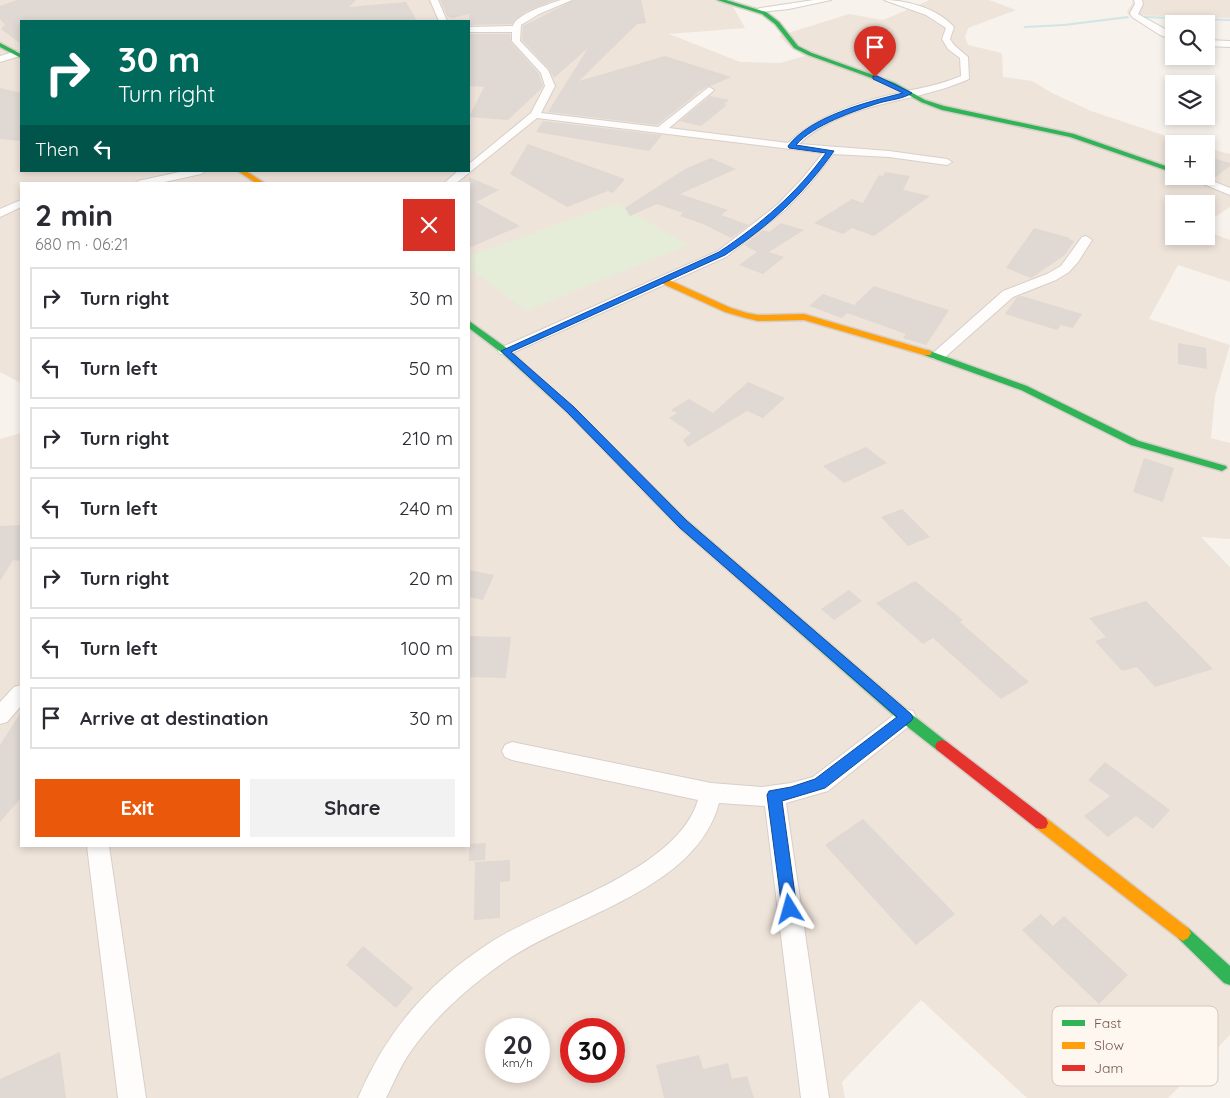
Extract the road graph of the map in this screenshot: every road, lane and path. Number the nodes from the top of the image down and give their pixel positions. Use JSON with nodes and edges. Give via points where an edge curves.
{"nodes":[{"id":1,"x":434,"y":0,"type":"edge"},
{"id":2,"x":568,"y":0,"type":"edge"},
{"id":3,"x":720,"y":0,"type":"edge"},
{"id":4,"x":827,"y":0,"type":"edge"},
{"id":5,"x":888,"y":0,"type":"edge"},
{"id":6,"x":1138,"y":0,"type":"edge"},
{"id":7,"x":760,"y":10,"type":"junction"},
{"id":8,"x":443,"y":20,"type":"edge"},
{"id":9,"x":516,"y":29,"type":"junction"},
{"id":10,"x":470,"y":30,"type":"edge"},
{"id":11,"x":1165,"y":34,"type":"edge"},
{"id":12,"x":1215,"y":43,"type":"edge"},
{"id":13,"x":1230,"y":44,"type":"edge"},
{"id":14,"x":0,"y":46,"type":"edge"},
{"id":15,"x":19,"y":55,"type":"edge"},
{"id":16,"x":0,"y":59,"type":"edge"},
{"id":17,"x":709,"y":90,"type":"dead end"},
{"id":18,"x":909,"y":93,"type":"junction"},
{"id":19,"x":535,"y":115,"type":"junction"},
{"id":20,"x":661,"y":130,"type":"junction"},
{"id":21,"x":792,"y":146,"type":"junction"},
{"id":22,"x":830,"y":151,"type":"junction"},
{"id":23,"x":947,"y":162,"type":"dead end"},
{"id":24,"x":470,"y":167,"type":"edge"},
{"id":25,"x":1165,"y":168,"type":"edge"},
{"id":26,"x":196,"y":172,"type":"edge"},
{"id":27,"x":243,"y":172,"type":"edge"},
{"id":28,"x":464,"y":172,"type":"edge"},
{"id":29,"x":148,"y":182,"type":"edge"},
{"id":30,"x":260,"y":182,"type":"edge"},
{"id":31,"x":451,"y":182,"type":"edge"},
{"id":32,"x":1212,"y":185,"type":"edge"},
{"id":33,"x":1230,"y":192,"type":"edge"},
{"id":34,"x":20,"y":203,"type":"edge"},
{"id":35,"x":0,"y":213,"type":"edge"},
{"id":36,"x":1086,"y":240,"type":"dead end"},
{"id":37,"x":664,"y":281,"type":"junction"},
{"id":38,"x":470,"y":325,"type":"edge"},
{"id":39,"x":505,"y":351,"type":"junction"},
{"id":40,"x":938,"y":356,"type":"junction"},
{"id":41,"x":1222,"y":468,"type":"dead end"},
{"id":42,"x":12,"y":697,"type":"edge"},
{"id":43,"x":0,"y":716,"type":"edge"},
{"id":44,"x":906,"y":718,"type":"junction"},
{"id":45,"x":512,"y":751,"type":"dead end"},
{"id":46,"x":711,"y":793,"type":"junction"},
{"id":47,"x":774,"y":795,"type":"junction"},
{"id":48,"x":98,"y":847,"type":"edge"},
{"id":49,"x":1230,"y":977,"type":"edge"},
{"id":50,"x":132,"y":1098,"type":"edge"},
{"id":51,"x":372,"y":1098,"type":"edge"},
{"id":52,"x":815,"y":1098,"type":"edge"}],
"edges":[{"from":1,"to":8,"type":"street"},
{"from":2,"to":9,"type":"street","via":[[525,17]]},
{"from":3,"to":7,"type":"street"},
{"from":4,"to":7,"type":"street"},
{"from":5,"to":18,"type":"street","via":[[943,21],[950,28],[946,39],[964,57],[966,77]]},
{"from":6,"to":11,"type":"street","via":[[1140,4],[1135,15]]},
{"from":7,"to":18,"type":"street","via":[[773,18],[796,47]]},
{"from":9,"to":10,"type":"street"},
{"from":9,"to":19,"type":"street","via":[[516,41],[545,72],[550,86]]},
{"from":12,"to":13,"type":"street"},
{"from":14,"to":15,"type":"street"},
{"from":15,"to":16,"type":"street"},
{"from":17,"to":20,"type":"street"},
{"from":18,"to":21,"type":"street","via":[[874,102],[810,129]]},
{"from":18,"to":25,"type":"street","via":[[942,108],[1072,135]]},
{"from":19,"to":20,"type":"street"},
{"from":19,"to":24,"type":"street"},
{"from":20,"to":21,"type":"street"},
{"from":21,"to":22,"type":"street"},
{"from":22,"to":23,"type":"street","via":[[889,154]]},
{"from":22,"to":37,"type":"street","via":[[790,201],[754,232],[722,254]]},
{"from":26,"to":29,"type":"street"},
{"from":27,"to":30,"type":"street"},
{"from":28,"to":31,"type":"street"},
{"from":32,"to":33,"type":"street"},
{"from":34,"to":35,"type":"street"},
{"from":36,"to":40,"type":"street","via":[[1065,269],[1008,294]]},
{"from":37,"to":39,"type":"street"},
{"from":37,"to":40,"type":"street","via":[[745,315],[758,318],[804,317]]},
{"from":38,"to":39,"type":"street"},
{"from":39,"to":44,"type":"street","via":[[570,410],[683,524]]},
{"from":40,"to":41,"type":"street","via":[[1024,388],[1135,443]]},
{"from":42,"to":43,"type":"street"},
{"from":44,"to":47,"type":"street","via":[[820,784]]},
{"from":44,"to":49,"type":"street","via":[[1186,935]]},
{"from":45,"to":46,"type":"street"},
{"from":46,"to":47,"type":"street"},
{"from":46,"to":51,"type":"street","via":[[704,815],[688,839],[670,857],[631,883],[500,951],[443,995],[402,1042]]},
{"from":47,"to":52,"type":"street"},
{"from":48,"to":50,"type":"street"}]}
